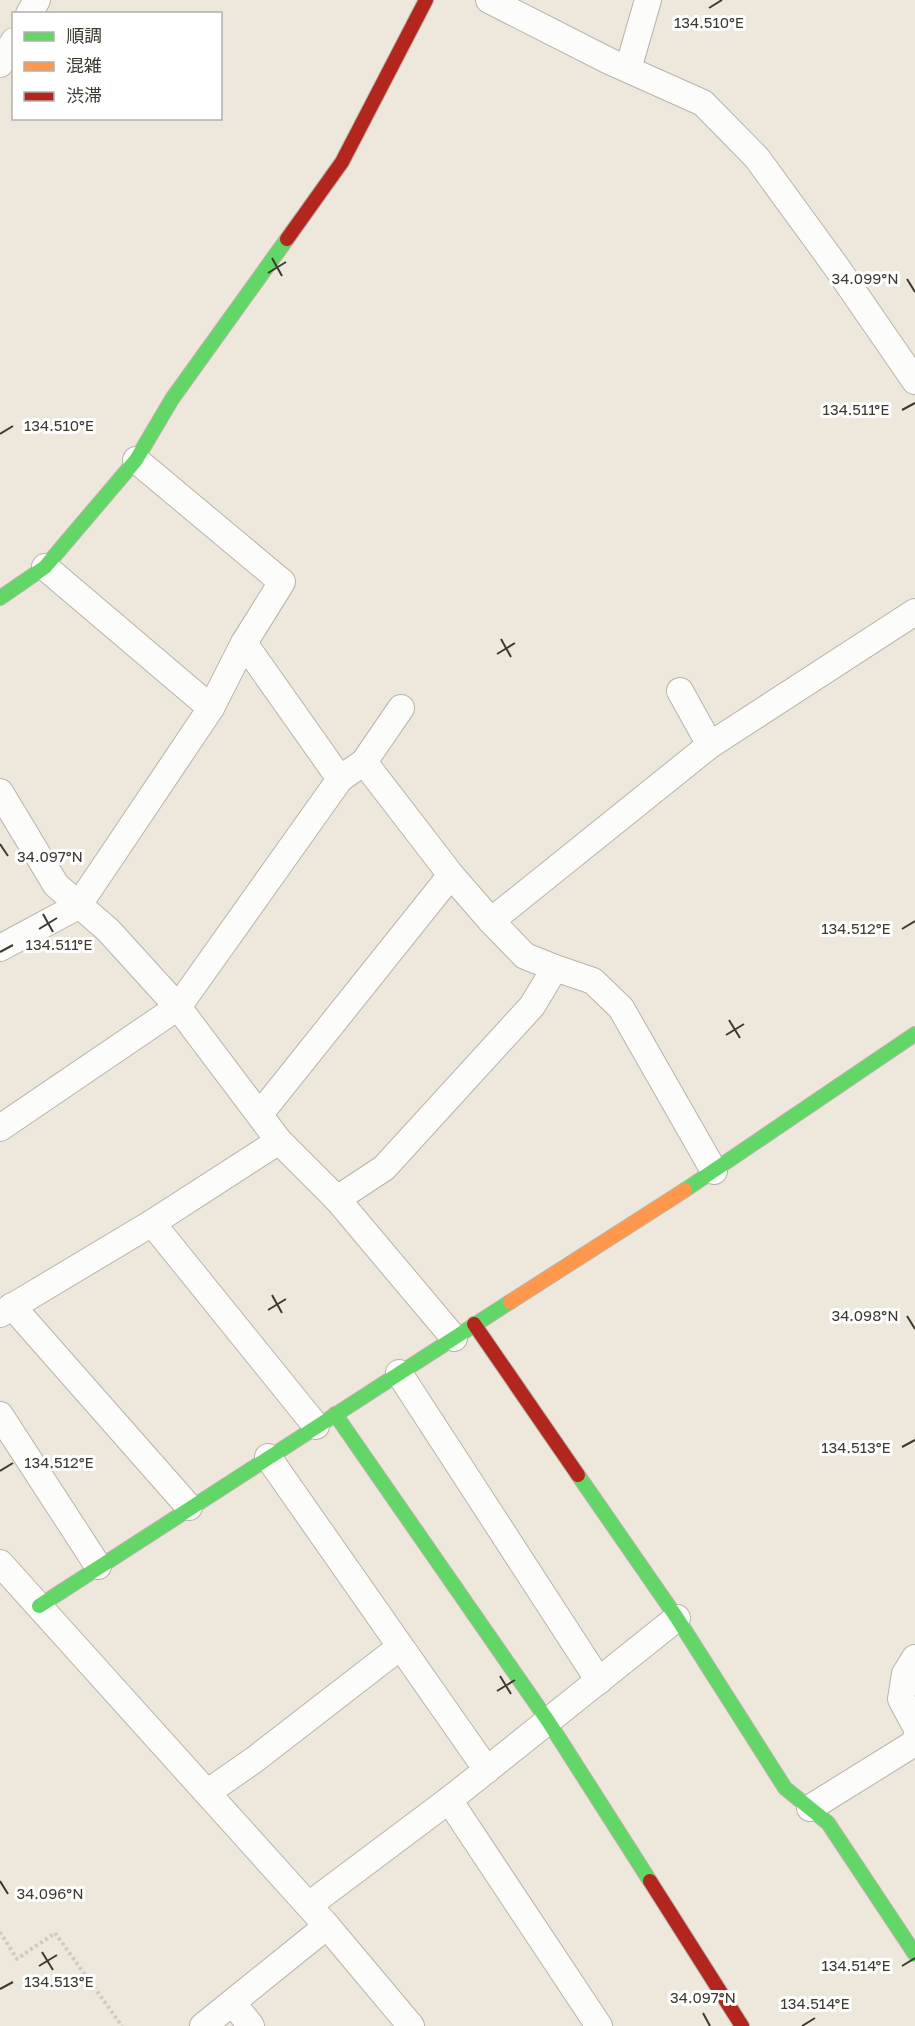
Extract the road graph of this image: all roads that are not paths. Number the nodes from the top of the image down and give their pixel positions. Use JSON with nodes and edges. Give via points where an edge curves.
{"nodes":[{"id":1,"x":426,"y":0,"type":"edge"},
{"id":2,"x":489,"y":0,"type":"edge"},
{"id":3,"x":648,"y":0,"type":"edge"},
{"id":4,"x":12,"y":44,"type":"edge"},
{"id":5,"x":0,"y":64,"type":"edge"},
{"id":6,"x":628,"y":69,"type":"junction"},
{"id":7,"x":915,"y":381,"type":"edge"},
{"id":8,"x":135,"y":460,"type":"junction"},
{"id":9,"x":45,"y":567,"type":"junction"},
{"id":10,"x":0,"y":598,"type":"edge"},
{"id":11,"x":915,"y":612,"type":"edge"},
{"id":12,"x":244,"y":643,"type":"junction"},
{"id":13,"x":680,"y":691,"type":"dead end"},
{"id":14,"x":211,"y":708,"type":"junction"},
{"id":15,"x":401,"y":708,"type":"dead end"},
{"id":16,"x":710,"y":745,"type":"junction"},
{"id":17,"x":364,"y":762,"type":"junction"},
{"id":18,"x":340,"y":779,"type":"junction"},
{"id":19,"x":0,"y":792,"type":"edge"},
{"id":20,"x":451,"y":875,"type":"junction"},
{"id":21,"x":78,"y":906,"type":"junction"},
{"id":22,"x":491,"y":921,"type":"junction"},
{"id":23,"x":0,"y":948,"type":"edge"},
{"id":24,"x":555,"y":968,"type":"junction"},
{"id":25,"x":178,"y":1007,"type":"junction"},
{"id":26,"x":915,"y":1034,"type":"edge"},
{"id":27,"x":260,"y":1114,"type":"junction"},
{"id":28,"x":0,"y":1128,"type":"edge"},
{"id":29,"x":279,"y":1140,"type":"junction"},
{"id":30,"x":714,"y":1171,"type":"junction"},
{"id":31,"x":337,"y":1199,"type":"junction"},
{"id":32,"x":152,"y":1223,"type":"junction"},
{"id":33,"x":6,"y":1310,"type":"edge"},
{"id":34,"x":464,"y":1331,"type":"junction"},
{"id":35,"x":399,"y":1373,"type":"junction"},
{"id":36,"x":0,"y":1415,"type":"edge"},
{"id":37,"x":326,"y":1420,"type":"junction"},
{"id":38,"x":268,"y":1456,"type":"junction"},
{"id":39,"x":189,"y":1507,"type":"junction"},
{"id":40,"x":0,"y":1563,"type":"edge"},
{"id":41,"x":98,"y":1566,"type":"junction"},
{"id":42,"x":39,"y":1606,"type":"junction"},
{"id":43,"x":677,"y":1618,"type":"junction"},
{"id":44,"x":400,"y":1647,"type":"junction"},
{"id":45,"x":915,"y":1658,"type":"edge"},
{"id":46,"x":598,"y":1681,"type":"junction"},
{"id":47,"x":548,"y":1721,"type":"junction"},
{"id":48,"x":915,"y":1725,"type":"edge"},
{"id":49,"x":915,"y":1740,"type":"edge"},
{"id":50,"x":487,"y":1770,"type":"junction"},
{"id":51,"x":208,"y":1792,"type":"junction"},
{"id":52,"x":450,"y":1800,"type":"junction"},
{"id":53,"x":810,"y":1808,"type":"junction"},
{"id":54,"x":309,"y":1905,"type":"junction"},
{"id":55,"x":327,"y":1926,"type":"junction"},
{"id":56,"x":915,"y":1954,"type":"edge"},
{"id":57,"x":233,"y":2002,"type":"junction"},
{"id":58,"x":203,"y":2026,"type":"edge"},
{"id":59,"x":251,"y":2026,"type":"edge"},
{"id":60,"x":411,"y":2026,"type":"edge"},
{"id":61,"x":599,"y":2026,"type":"edge"},
{"id":62,"x":742,"y":2026,"type":"edge"}],
"edges":[{"from":1,"to":8,"type":"street","via":[[342,162],[172,399]]},
{"from":2,"to":6,"type":"street"},
{"from":3,"to":6,"type":"street"},
{"from":4,"to":5,"type":"street"},
{"from":6,"to":7,"type":"street","via":[[703,103],[757,158]]},
{"from":8,"to":9,"type":"street"},
{"from":8,"to":12,"type":"street","via":[[282,582]]},
{"from":9,"to":10,"type":"street"},
{"from":9,"to":14,"type":"street"},
{"from":11,"to":16,"type":"street"},
{"from":12,"to":14,"type":"street"},
{"from":12,"to":18,"type":"street"},
{"from":13,"to":16,"type":"street"},
{"from":14,"to":21,"type":"street"},
{"from":15,"to":17,"type":"street"},
{"from":16,"to":22,"type":"street"},
{"from":17,"to":18,"type":"street"},
{"from":17,"to":20,"type":"street"},
{"from":18,"to":25,"type":"street"},
{"from":19,"to":21,"type":"street","via":[[56,885]]},
{"from":20,"to":22,"type":"street"},
{"from":20,"to":27,"type":"street"},
{"from":21,"to":23,"type":"street"},
{"from":21,"to":25,"type":"street","via":[[108,930]]},
{"from":22,"to":24,"type":"street","via":[[525,956]]},
{"from":24,"to":30,"type":"street","via":[[593,981],[621,1008]]},
{"from":24,"to":31,"type":"street","via":[[532,1006],[384,1168]]},
{"from":25,"to":27,"type":"street"},
{"from":25,"to":28,"type":"street"},
{"from":26,"to":30,"type":"street"},
{"from":27,"to":29,"type":"street"},
{"from":29,"to":31,"type":"street"},
{"from":29,"to":32,"type":"street"},
{"from":30,"to":34,"type":"street"},
{"from":31,"to":34,"type":"street"},
{"from":32,"to":33,"type":"street"},
{"from":32,"to":37,"type":"street"},
{"from":33,"to":39,"type":"street"},
{"from":34,"to":35,"type":"street"},
{"from":34,"to":43,"type":"street"},
{"from":35,"to":37,"type":"street"},
{"from":35,"to":46,"type":"street"},
{"from":36,"to":41,"type":"street"},
{"from":37,"to":38,"type":"street"},
{"from":37,"to":47,"type":"street"},
{"from":38,"to":39,"type":"street"},
{"from":38,"to":44,"type":"street"},
{"from":39,"to":41,"type":"street"},
{"from":40,"to":42,"type":"street"},
{"from":41,"to":42,"type":"street"},
{"from":42,"to":51,"type":"street"},
{"from":43,"to":46,"type":"street"},
{"from":43,"to":53,"type":"street","via":[[785,1788]]},
{"from":44,"to":50,"type":"street"},
{"from":44,"to":51,"type":"street"},
{"from":45,"to":48,"type":"street","via":[[905,1674],[901,1699]]},
{"from":46,"to":47,"type":"street"},
{"from":47,"to":50,"type":"street"},
{"from":47,"to":62,"type":"street"},
{"from":49,"to":53,"type":"street"},
{"from":50,"to":52,"type":"street"},
{"from":51,"to":54,"type":"street"},
{"from":52,"to":54,"type":"street"},
{"from":52,"to":61,"type":"street"},
{"from":53,"to":56,"type":"street","via":[[828,1823]]},
{"from":54,"to":55,"type":"street"},
{"from":55,"to":57,"type":"street"},
{"from":55,"to":60,"type":"street"},
{"from":57,"to":58,"type":"street"},
{"from":57,"to":59,"type":"street"}]}
